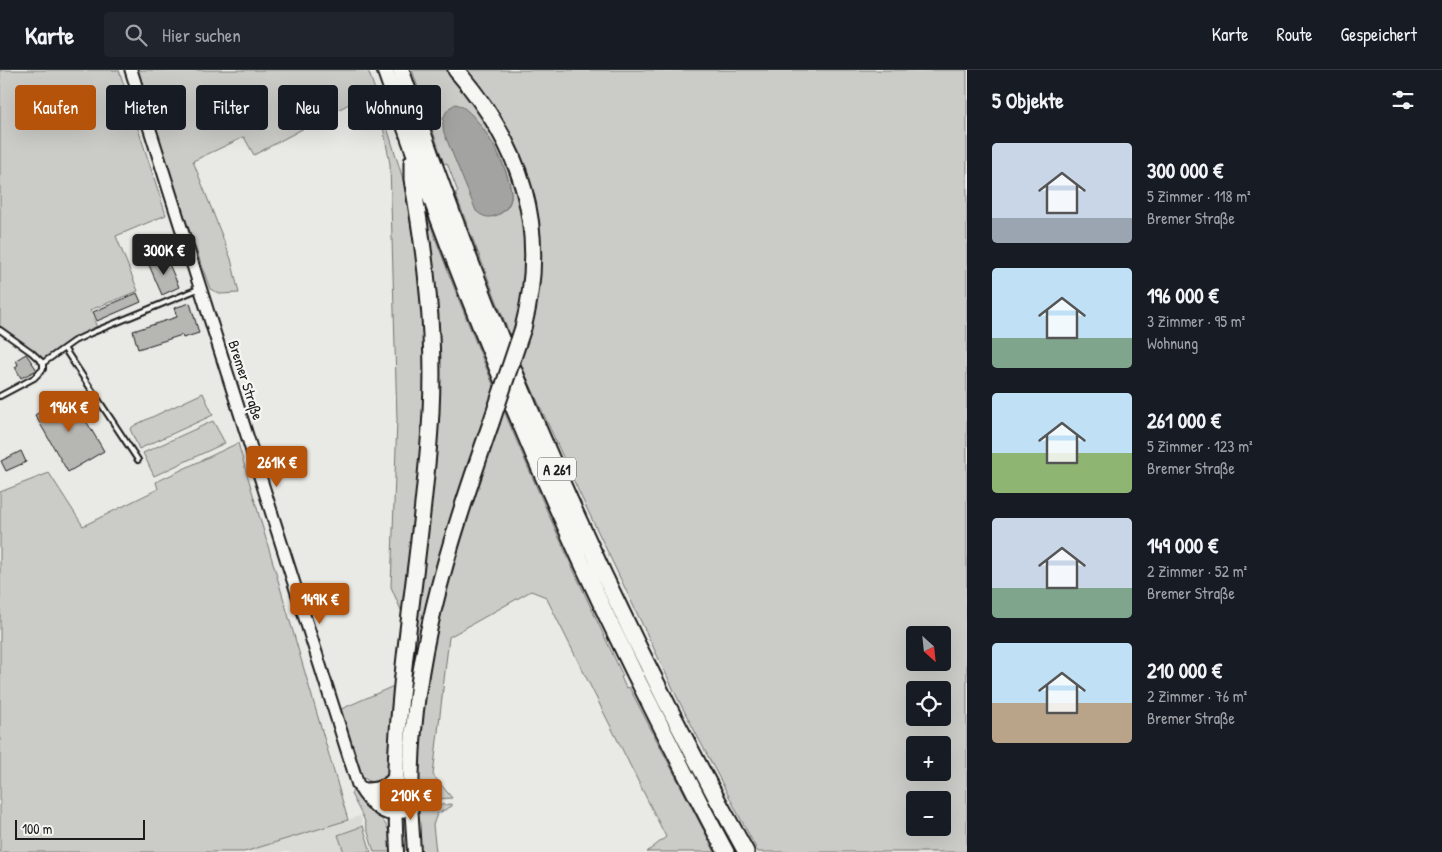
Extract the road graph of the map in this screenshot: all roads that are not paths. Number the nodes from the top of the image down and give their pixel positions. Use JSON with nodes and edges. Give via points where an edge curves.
{"nodes":[{"id":1,"x":131,"y":70,"type":"edge"},
{"id":2,"x":385,"y":70,"type":"edge"},
{"id":3,"x":401,"y":70,"type":"edge"},
{"id":4,"x":456,"y":70,"type":"edge"},
{"id":5,"x":412,"y":151,"type":"junction"},
{"id":6,"x":200,"y":288,"type":"junction"},
{"id":7,"x":0,"y":330,"type":"edge"},
{"id":8,"x":64,"y":348,"type":"junction"},
{"id":9,"x":43,"y":363,"type":"junction"},
{"id":10,"x":0,"y":396,"type":"edge"},
{"id":11,"x":138,"y":460,"type":"dead end"},
{"id":12,"x":395,"y":776,"type":"junction"},
{"id":13,"x":361,"y":787,"type":"junction"},
{"id":14,"x":411,"y":804,"type":"junction"},
{"id":15,"x":395,"y":809,"type":"junction"},
{"id":16,"x":397,"y":852,"type":"edge"},
{"id":17,"x":414,"y":852,"type":"edge"},
{"id":18,"x":726,"y":852,"type":"edge"},
{"id":19,"x":746,"y":852,"type":"edge"}],
"edges":[{"from":1,"to":6,"type":"main road","name":"Bremer Straße"},
{"from":2,"to":5,"type":"highway","number":"A 261"},
{"from":3,"to":19,"type":"highway","number":"A 261","via":[[454,218],[571,502],[693,754]]},
{"from":4,"to":14,"type":"highway","bridge":true,"via":[[495,122],[511,152],[523,184],[532,229],[534,262],[531,296],[523,328],[452,536],[430,620],[414,720]]},
{"from":5,"to":12,"type":"highway","via":[[412,179],[429,289],[432,388],[402,667]]},
{"from":5,"to":18,"type":"highway","number":"A 261","via":[[553,503],[638,681]]},
{"from":6,"to":8,"type":"lane","via":[[90,333]]},
{"from":6,"to":13,"type":"main road","name":"Bremer Straße"},
{"from":7,"to":9,"type":"lane"},
{"from":8,"to":9,"type":"lane"},
{"from":8,"to":11,"type":"lane"},
{"from":9,"to":10,"type":"lane","via":[[43,369],[34,378]]},
{"from":12,"to":13,"type":"main road","via":[[378,788]]},
{"from":12,"to":15,"type":"highway"},
{"from":13,"to":15,"type":"main road"},
{"from":14,"to":15,"type":"main road"},
{"from":14,"to":17,"type":"main road"},
{"from":15,"to":16,"type":"main road"}]}
